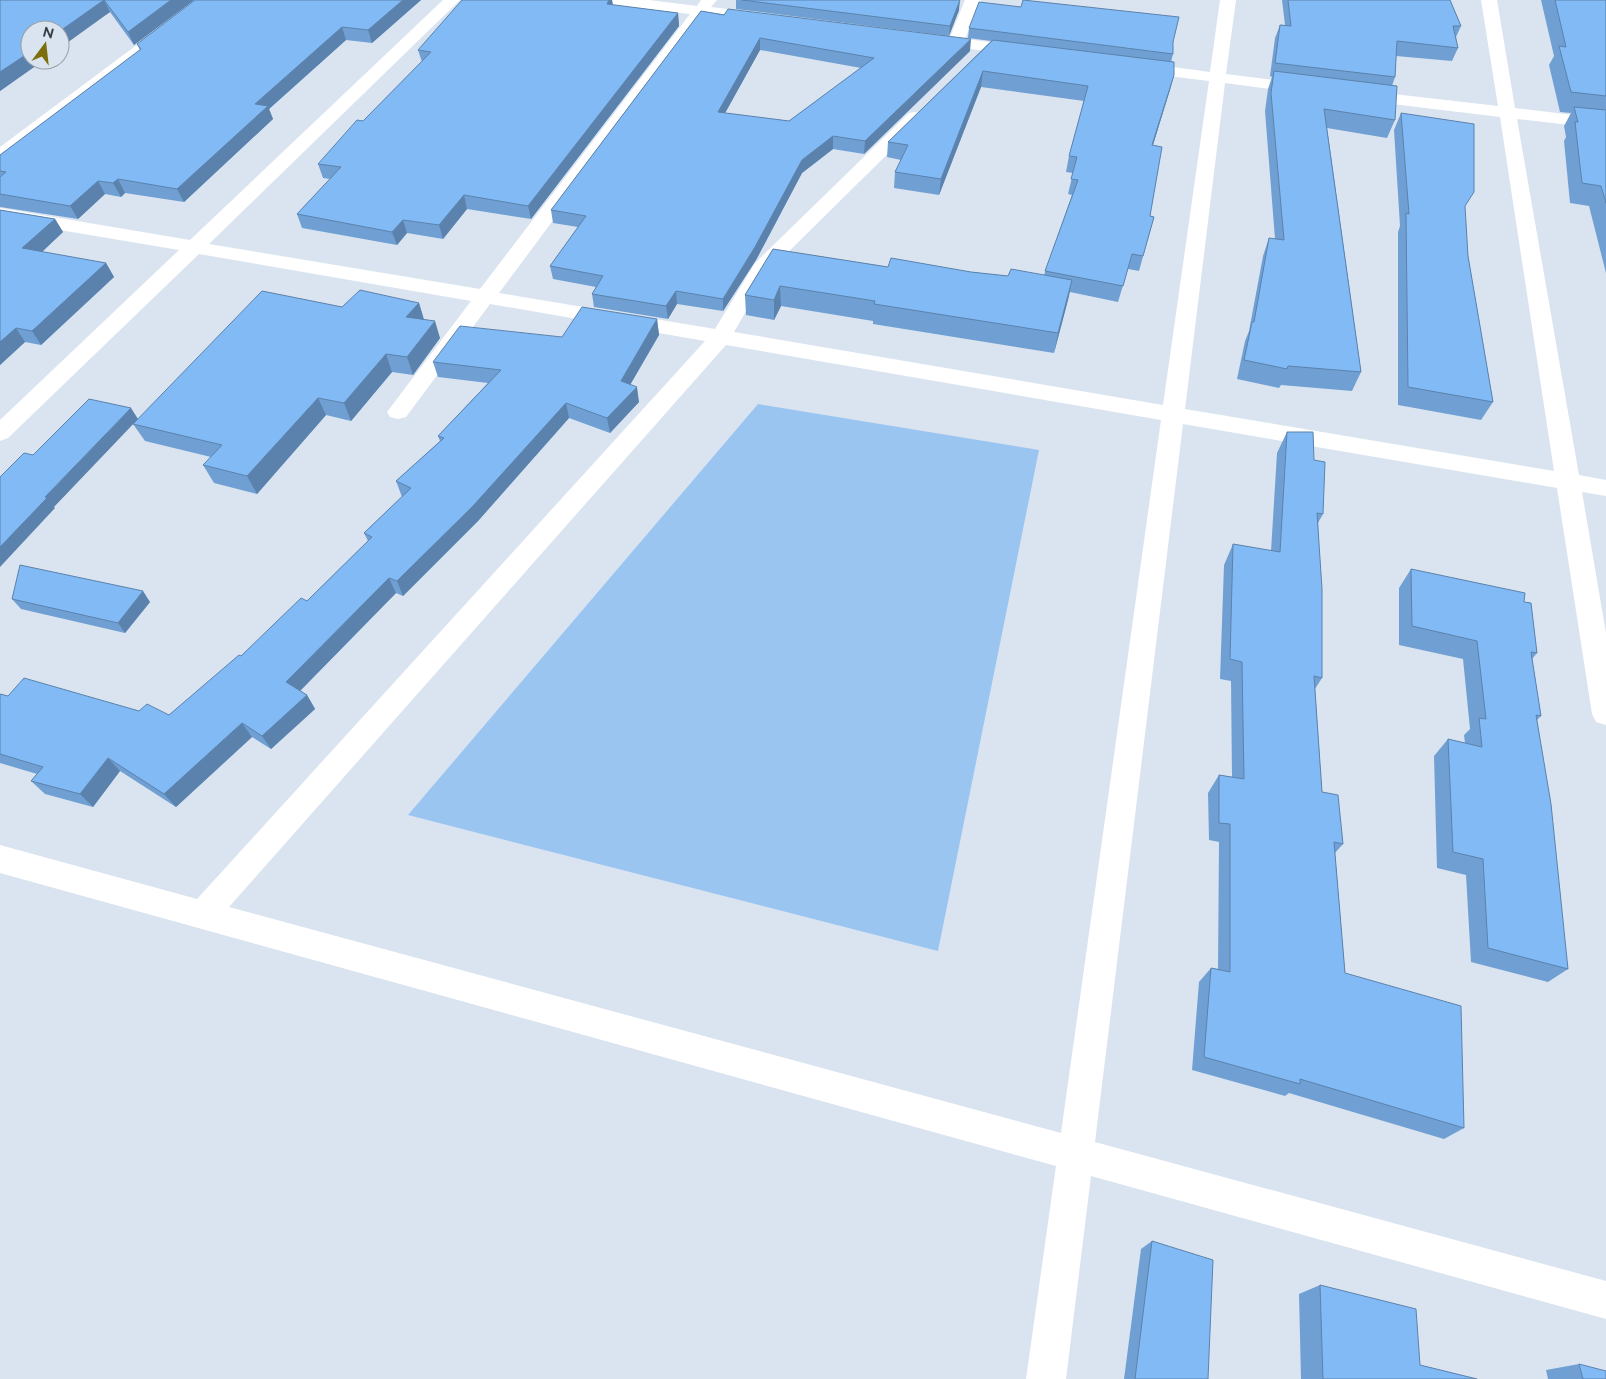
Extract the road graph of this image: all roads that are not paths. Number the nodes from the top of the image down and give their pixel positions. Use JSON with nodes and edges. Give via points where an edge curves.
{"nodes":[{"id":1,"x":207,"y":0,"type":"edge"},
{"id":2,"x":452,"y":0,"type":"edge"},
{"id":3,"x":611,"y":0,"type":"edge"},
{"id":4,"x":973,"y":0,"type":"edge"},
{"id":5,"x":1228,"y":0,"type":"edge"},
{"id":6,"x":1489,"y":0,"type":"edge"},
{"id":7,"x":705,"y":5,"type":"edge"},
{"id":8,"x":779,"y":21,"type":"edge"},
{"id":9,"x":916,"y":38,"type":"edge"},
{"id":10,"x":956,"y":42,"type":"junction"},
{"id":11,"x":987,"y":47,"type":"junction"},
{"id":12,"x":1035,"y":53,"type":"edge"},
{"id":13,"x":1121,"y":65,"type":"edge"},
{"id":14,"x":966,"y":67,"type":"edge"},
{"id":15,"x":1218,"y":78,"type":"junction"},
{"id":16,"x":1319,"y":90,"type":"edge"},
{"id":17,"x":1339,"y":92,"type":"edge"},
{"id":18,"x":930,"y":102,"type":"edge"},
{"id":19,"x":1508,"y":113,"type":"junction"},
{"id":20,"x":1606,"y":124,"type":"edge"},
{"id":21,"x":0,"y":155,"type":"edge"},
{"id":22,"x":0,"y":214,"type":"edge"},
{"id":23,"x":194,"y":247,"type":"junction"},
{"id":24,"x":485,"y":297,"type":"junction"},
{"id":25,"x":721,"y":337,"type":"junction"},
{"id":26,"x":398,"y":412,"type":"dead end"},
{"id":27,"x":1174,"y":414,"type":"junction"},
{"id":28,"x":0,"y":432,"type":"edge"},
{"id":29,"x":1568,"y":481,"type":"junction"},
{"id":30,"x":1606,"y":488,"type":"edge"},
{"id":31,"x":1606,"y":714,"type":"edge"},
{"id":32,"x":0,"y":859,"type":"edge"},
{"id":33,"x":203,"y":914,"type":"junction"},
{"id":34,"x":1076,"y":1154,"type":"junction"},
{"id":35,"x":1606,"y":1300,"type":"edge"},
{"id":36,"x":1046,"y":1379,"type":"edge"}],
"edges":[{"from":1,"to":21,"type":"street"},
{"from":2,"to":23,"type":"street"},
{"from":3,"to":7,"type":"street"},
{"from":4,"to":10,"type":"street"},
{"from":5,"to":15,"type":"street"},
{"from":6,"to":19,"type":"street"},
{"from":7,"to":8,"type":"street"},
{"from":7,"to":24,"type":"street"},
{"from":9,"to":10,"type":"street"},
{"from":10,"to":11,"type":"street"},
{"from":11,"to":12,"type":"street"},
{"from":11,"to":14,"type":"street"},
{"from":13,"to":15,"type":"street"},
{"from":15,"to":16,"type":"street"},
{"from":15,"to":27,"type":"street"},
{"from":17,"to":19,"type":"street"},
{"from":18,"to":25,"type":"street","via":[[762,267]]},
{"from":19,"to":20,"type":"street"},
{"from":19,"to":29,"type":"street"},
{"from":22,"to":23,"type":"street"},
{"from":23,"to":24,"type":"street"},
{"from":23,"to":28,"type":"street"},
{"from":24,"to":25,"type":"street"},
{"from":24,"to":26,"type":"street"},
{"from":25,"to":27,"type":"street"},
{"from":25,"to":33,"type":"street"},
{"from":27,"to":29,"type":"street"},
{"from":27,"to":34,"type":"street"},
{"from":29,"to":30,"type":"street"},
{"from":29,"to":31,"type":"street"},
{"from":32,"to":33,"type":"street"},
{"from":33,"to":34,"type":"street"},
{"from":34,"to":35,"type":"street"},
{"from":34,"to":36,"type":"street"}]}
